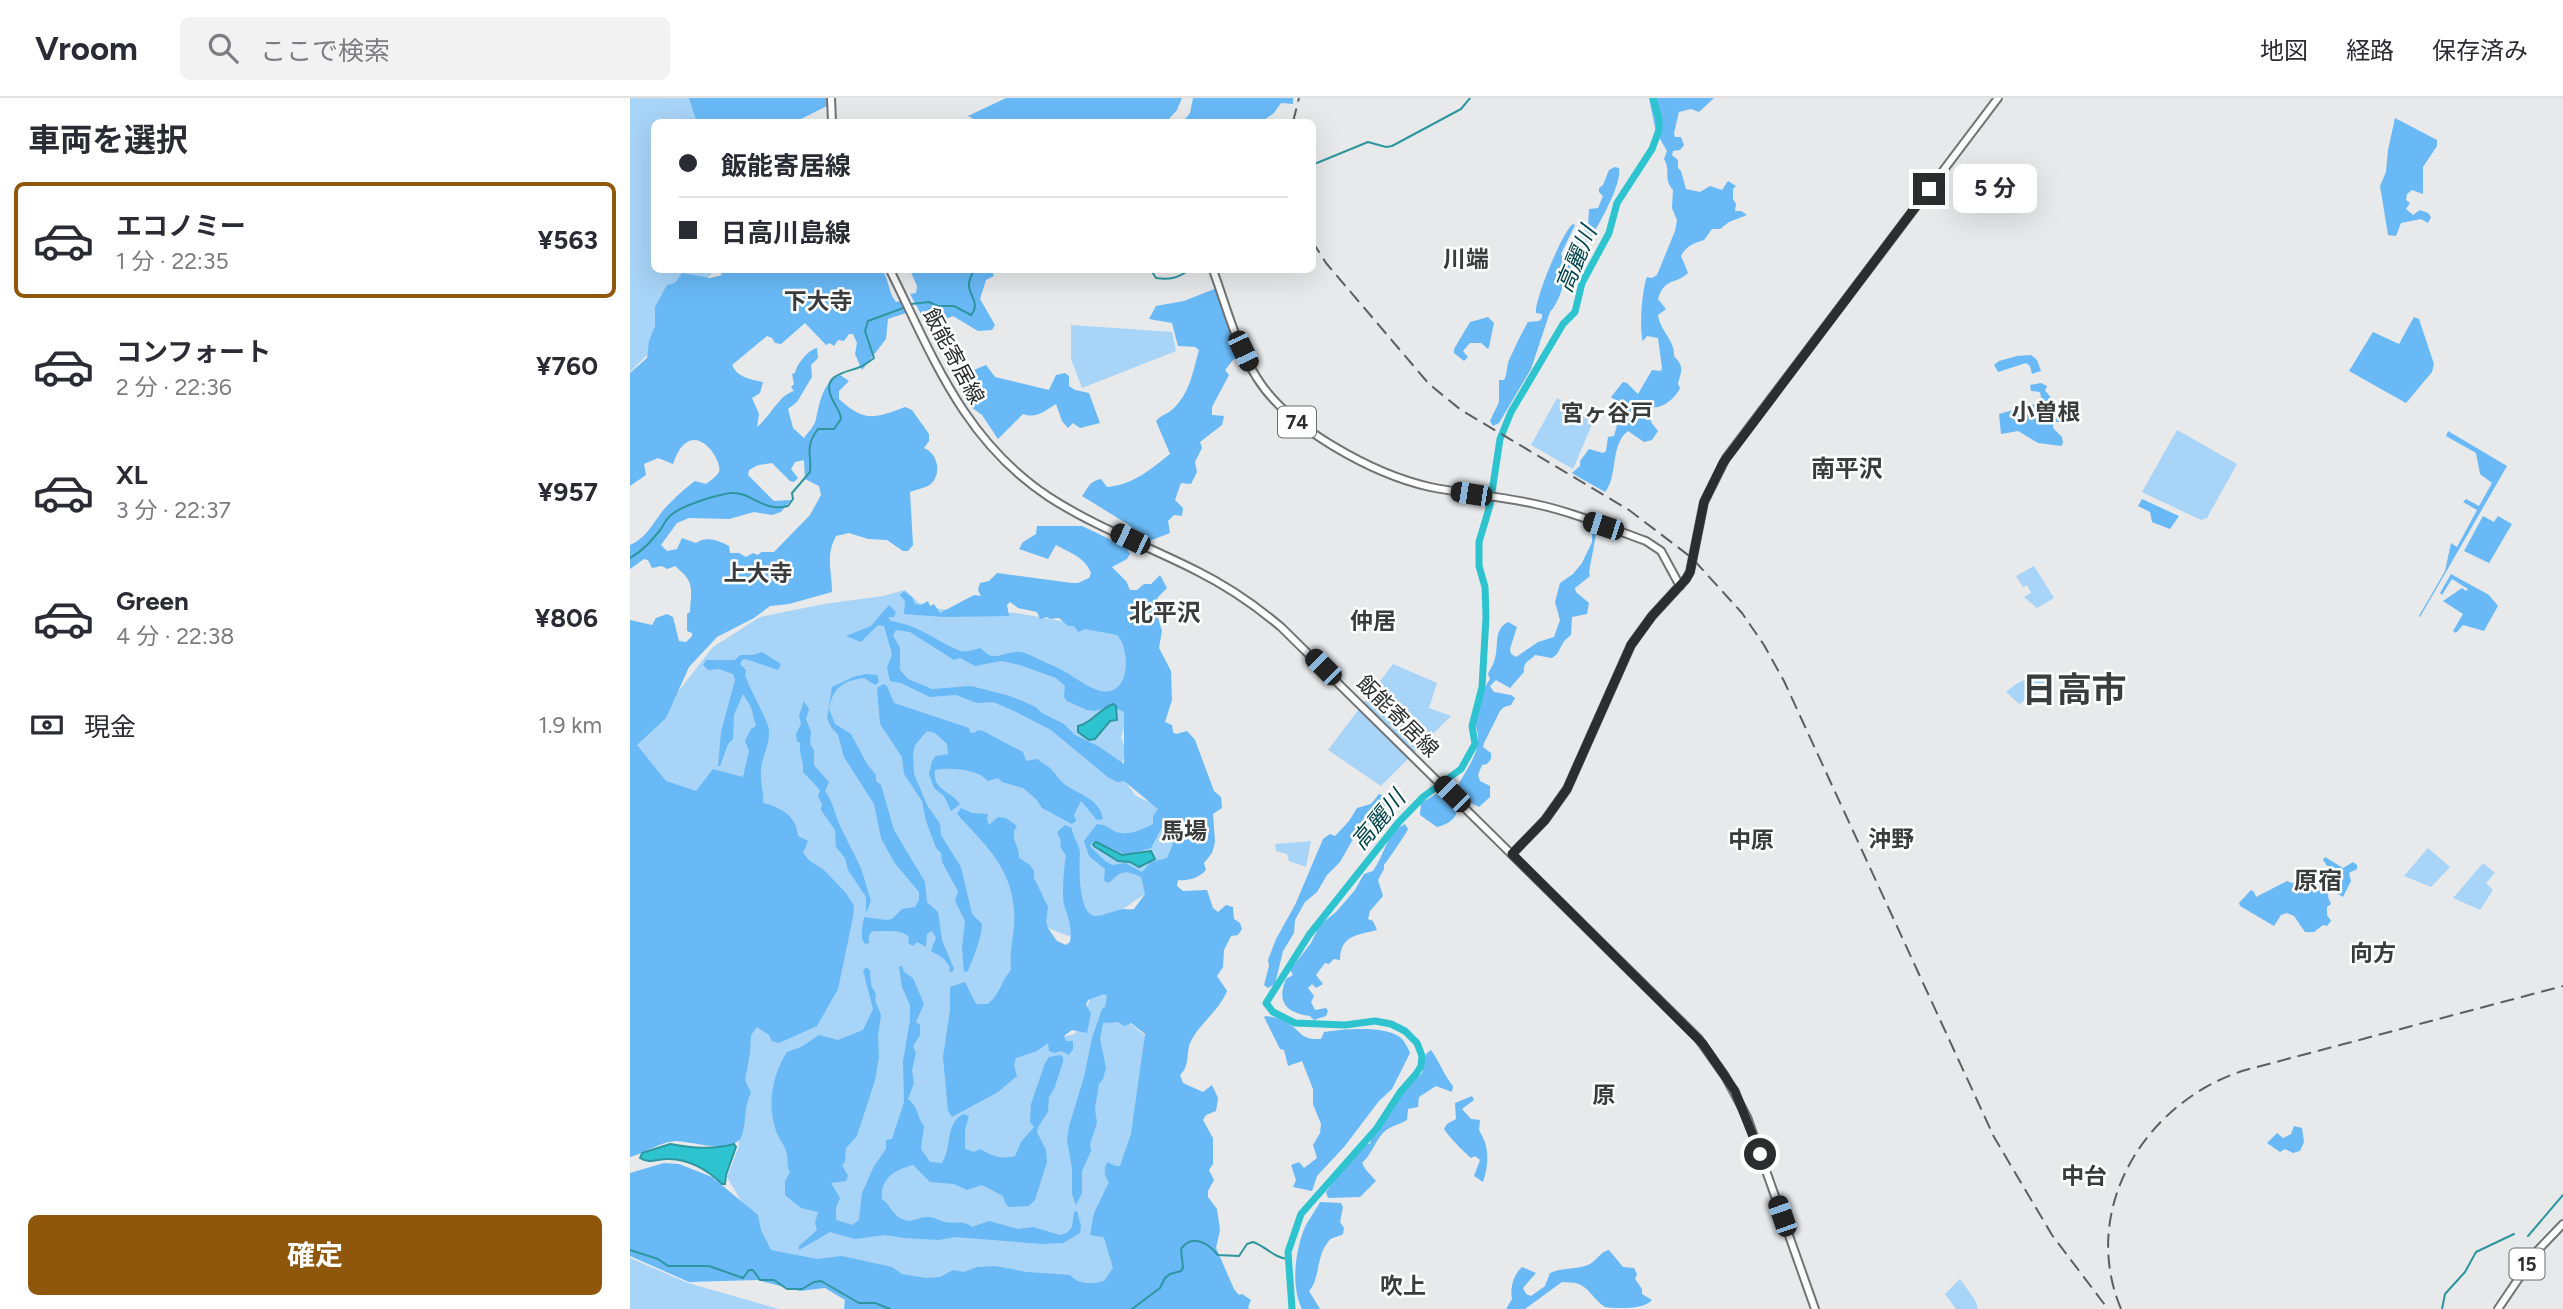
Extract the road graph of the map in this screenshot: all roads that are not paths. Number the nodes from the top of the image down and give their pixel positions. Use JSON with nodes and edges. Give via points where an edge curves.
{"nodes":[{"id":1,"x":831,"y":98,"type":"edge"},
{"id":2,"x":1998,"y":98,"type":"edge"},
{"id":3,"x":832,"y":119,"type":"edge"},
{"id":4,"x":892,"y":273,"type":"edge"},
{"id":5,"x":1214,"y":273,"type":"edge"},
{"id":6,"x":1680,"y":586,"type":"junction"},
{"id":7,"x":1512,"y":854,"type":"junction"},
{"id":8,"x":2563,"y":1224,"type":"edge"},
{"id":9,"x":1815,"y":1309,"type":"edge"},
{"id":10,"x":2498,"y":1309,"type":"edge"}],
"edges":[{"from":1,"to":3,"type":"main road"},
{"from":2,"to":6,"type":"main road","via":[[1723,463],[1704,502],[1690,572]]},
{"from":4,"to":7,"type":"main road","name":"飯能寄居線","via":[[961,410],[1016,473],[1068,509],[1198,571],[1260,610]]},
{"from":5,"to":6,"type":"main road","number":"74","via":[[1249,365],[1285,412],[1313,433],[1383,472],[1414,483],[1546,507],[1646,541],[1661,551]]},
{"from":6,"to":7,"type":"main road","via":[[1631,645],[1560,800]]},
{"from":7,"to":9,"type":"main road","name":"飯能寄居線","via":[[1685,1025],[1721,1069],[1752,1128]]},
{"from":8,"to":10,"type":"main road","number":"15","via":[[2538,1250]]}]}
